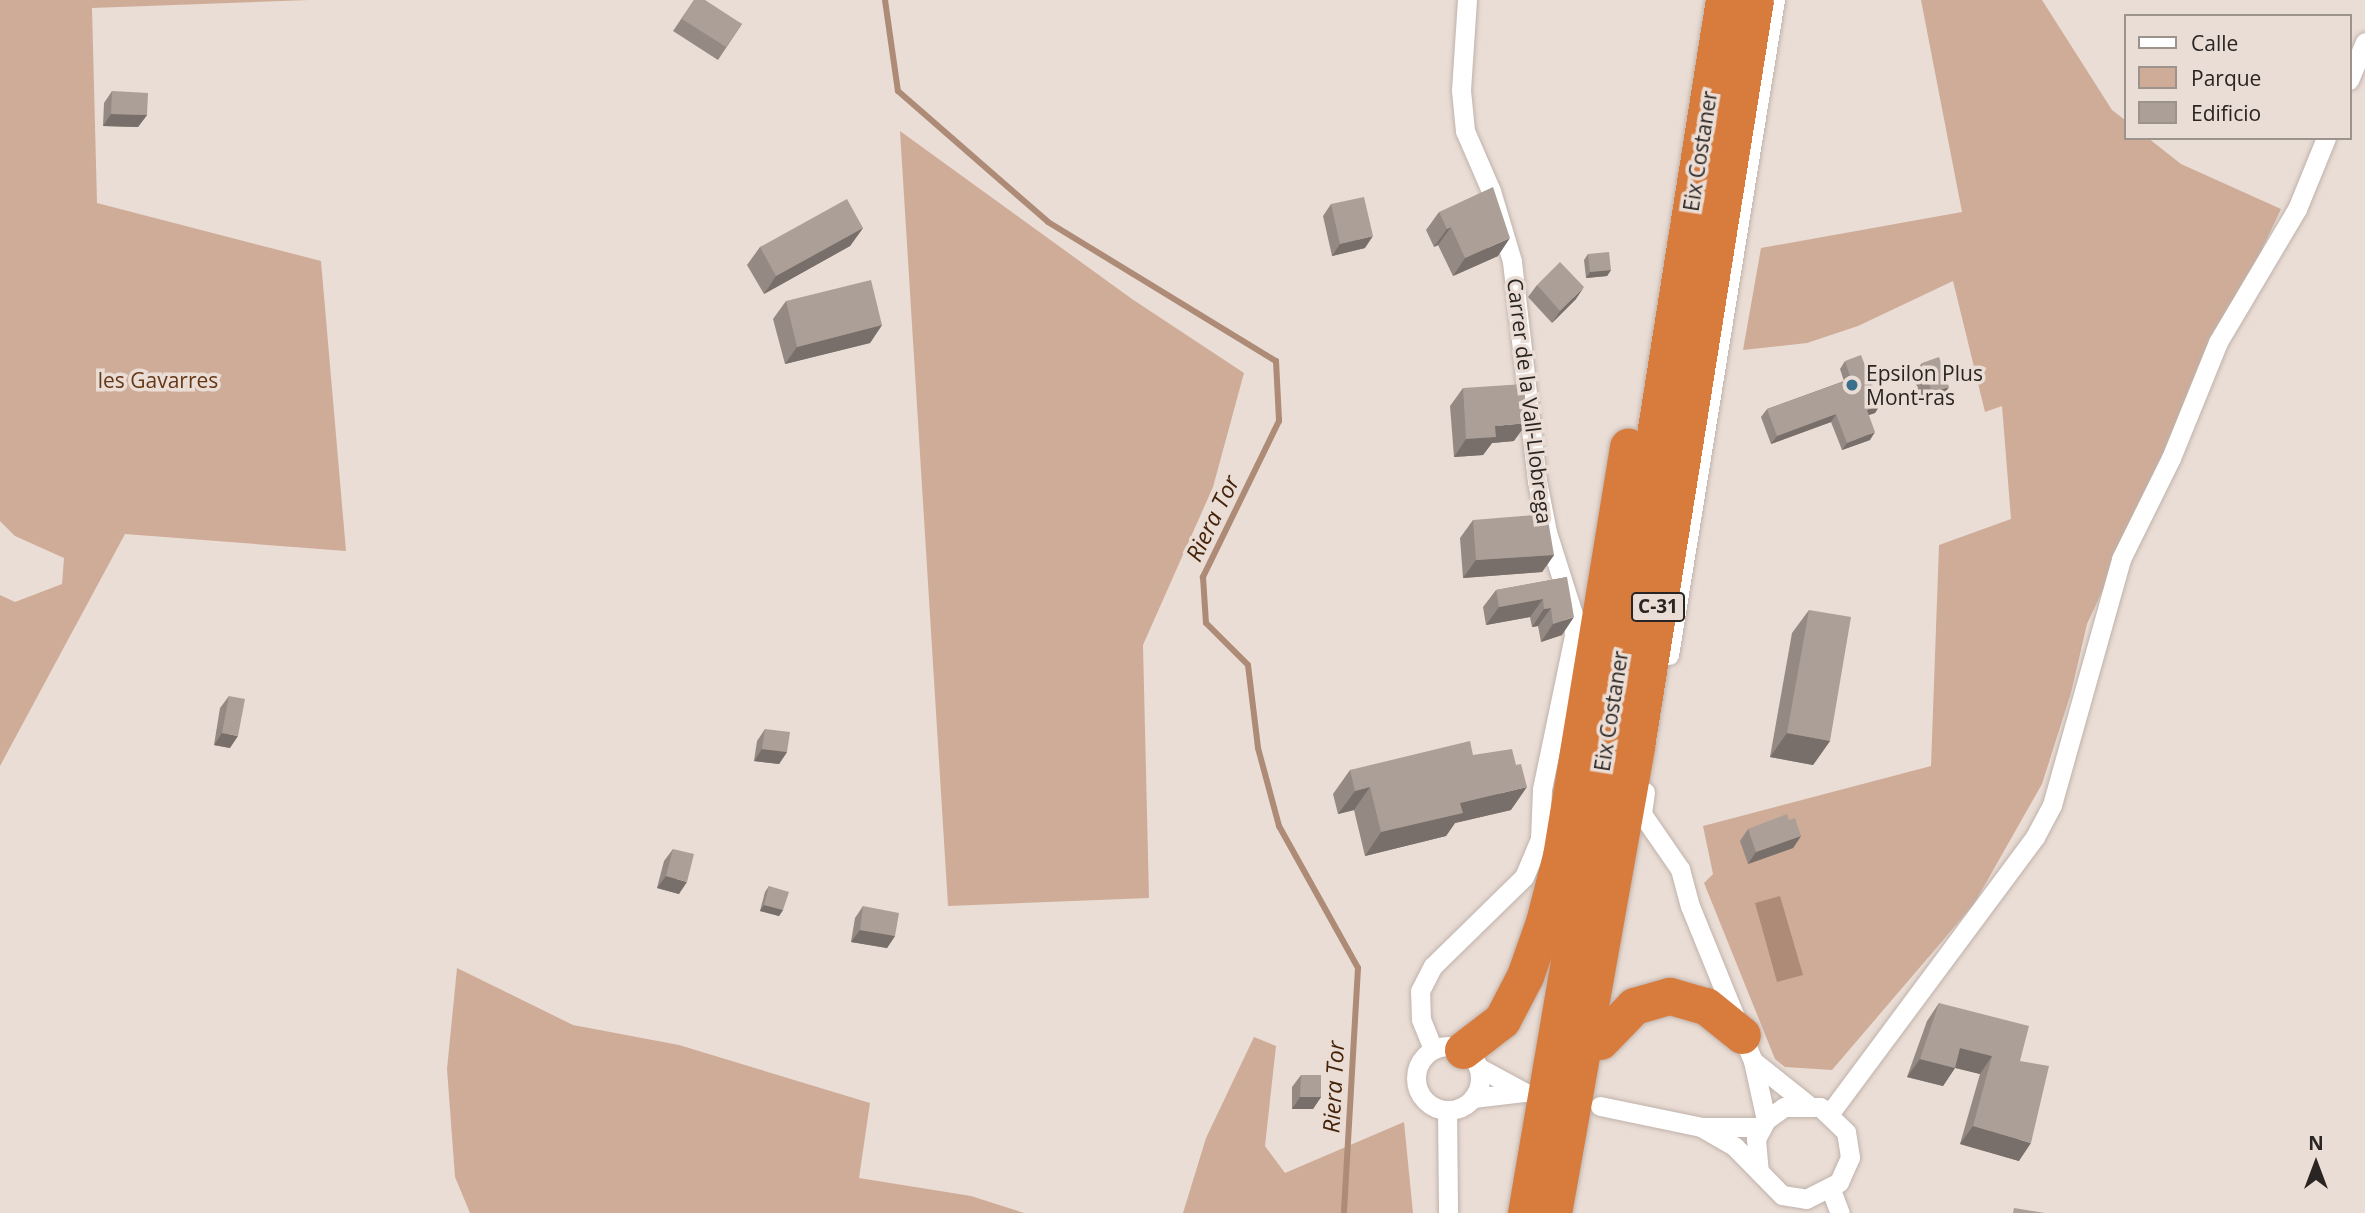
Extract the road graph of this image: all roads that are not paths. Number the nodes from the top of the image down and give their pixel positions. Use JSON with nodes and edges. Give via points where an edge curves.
{"nodes":[{"id":1,"x":1467,"y":0,"type":"edge"},
{"id":2,"x":1703,"y":0,"type":"edge"},
{"id":3,"x":1724,"y":0,"type":"edge"},
{"id":4,"x":1755,"y":0,"type":"edge"},
{"id":5,"x":1775,"y":0,"type":"edge"},
{"id":6,"x":2365,"y":42,"type":"edge"},
{"id":7,"x":2351,"y":75,"type":"edge"},
{"id":8,"x":2325,"y":140,"type":"edge"},
{"id":9,"x":1642,"y":814,"type":"junction"},
{"id":10,"x":1600,"y":1041,"type":"junction"},
{"id":11,"x":1747,"y":1048,"type":"junction"},
{"id":12,"x":1458,"y":1056,"type":"junction"},
{"id":13,"x":1473,"y":1098,"type":"junction"},
{"id":14,"x":1807,"y":1104,"type":"junction"},
{"id":15,"x":1600,"y":1106,"type":"dead end"},
{"id":16,"x":1447,"y":1110,"type":"junction"},
{"id":17,"x":1830,"y":1113,"type":"junction"},
{"id":18,"x":1763,"y":1124,"type":"junction"},
{"id":19,"x":1701,"y":1127,"type":"junction"},
{"id":20,"x":1759,"y":1171,"type":"junction"},
{"id":21,"x":1831,"y":1190,"type":"junction"},
{"id":22,"x":1448,"y":1213,"type":"edge"},
{"id":23,"x":1526,"y":1213,"type":"edge"},
{"id":24,"x":1553,"y":1213,"type":"edge"},
{"id":25,"x":1567,"y":1213,"type":"edge"},
{"id":26,"x":1840,"y":1213,"type":"edge"}],
"edges":[{"from":1,"to":12,"type":"street","name":"Carrer de la Vall-Llobrega","via":[[1461,90],[1465,131],[1491,191],[1512,261],[1537,481],[1547,532],[1573,614],[1574,636],[1542,789],[1540,839],[1524,877],[1433,966],[1419,990],[1421,1019]]},
{"from":2,"to":12,"type":"highway","via":[[1560,856],[1525,976],[1502,1020]]},
{"from":3,"to":23,"type":"highway","name":"Eix Costaner","number":"C-31"},
{"from":4,"to":24,"type":"highway","number":"C-31","via":[[1638,732]]},
{"from":5,"to":9,"type":"street"},
{"from":6,"to":7,"type":"street"},
{"from":8,"to":17,"type":"street","via":[[2297,209],[2218,342],[2171,458],[2121,559],[2052,805],[2035,837]]},
{"from":9,"to":10,"type":"highway"},
{"from":9,"to":11,"type":"street","via":[[1680,869],[1690,906]]},
{"from":10,"to":11,"type":"highway","via":[[1634,1006],[1670,996],[1706,1006]]},
{"from":10,"to":25,"type":"highway"},
{"from":11,"to":14,"type":"street"},
{"from":11,"to":18,"type":"street"},
{"from":12,"to":13,"type":"street","via":[[1479,1087]]},
{"from":12,"to":13,"type":"street","via":[[1524,1092]]},
{"from":12,"to":16,"type":"street","via":[[1418,1065],[1416,1086],[1426,1102]]},
{"from":13,"to":16,"type":"street"},
{"from":14,"to":17,"type":"street"},
{"from":14,"to":18,"type":"street","via":[[1784,1107]]},
{"from":15,"to":19,"type":"street"},
{"from":16,"to":22,"type":"street"},
{"from":17,"to":21,"type":"street","via":[[1846,1132],[1850,1157]]},
{"from":18,"to":19,"type":"street"},
{"from":18,"to":20,"type":"street","via":[[1755,1151]]},
{"from":19,"to":20,"type":"street","via":[[1735,1147]]},
{"from":20,"to":21,"type":"street","via":[[1768,1185],[1793,1198],[1813,1198]]},
{"from":21,"to":26,"type":"street"}]}
